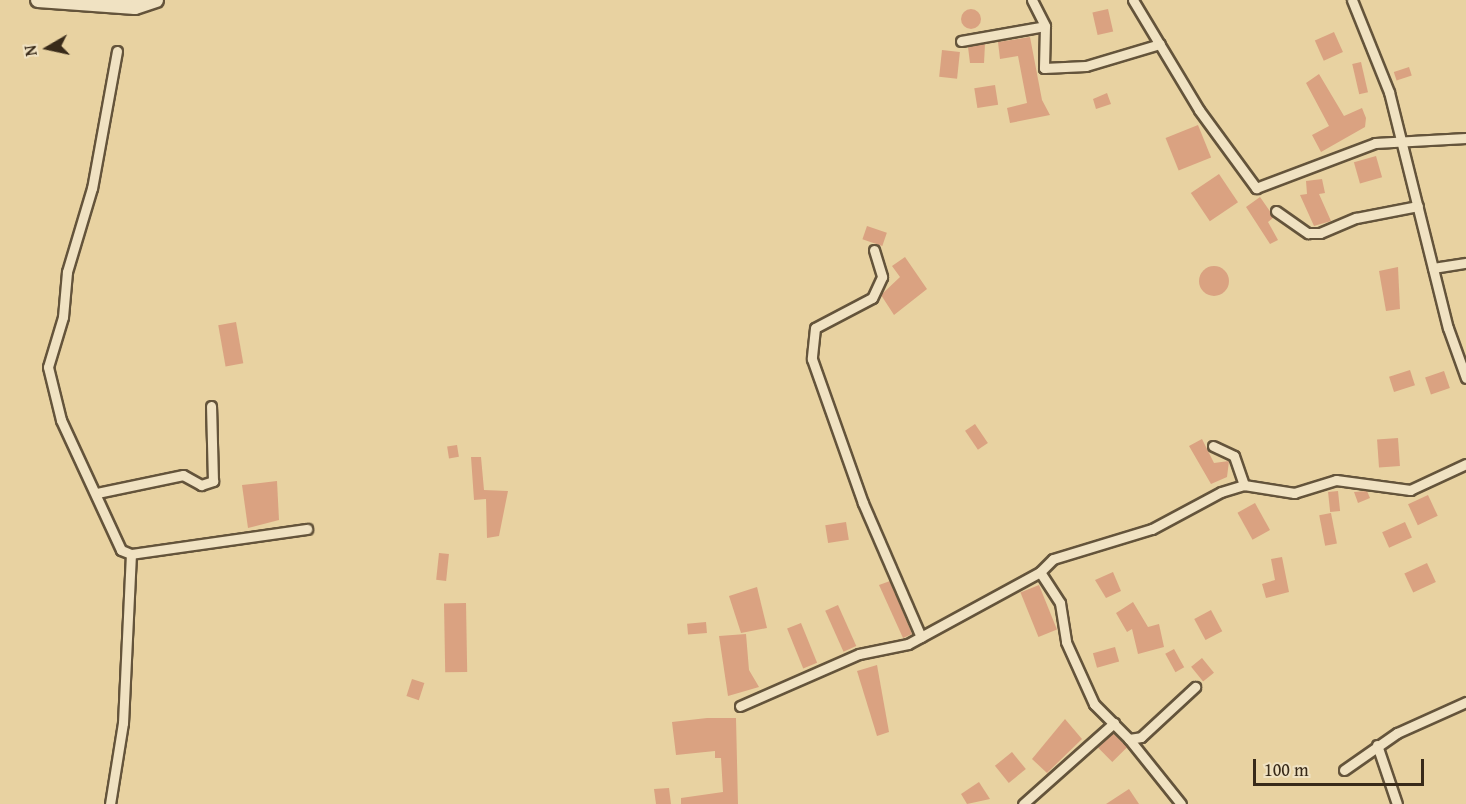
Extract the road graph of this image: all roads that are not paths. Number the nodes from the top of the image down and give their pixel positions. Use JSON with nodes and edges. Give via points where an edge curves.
{"nodes":[{"id":1,"x":38,"y":0,"type":"edge"},
{"id":2,"x":156,"y":0,"type":"edge"},
{"id":3,"x":1032,"y":0,"type":"edge"},
{"id":4,"x":1133,"y":0,"type":"edge"},
{"id":5,"x":1352,"y":0,"type":"edge"},
{"id":6,"x":1046,"y":27,"type":"junction"},
{"id":7,"x":961,"y":41,"type":"dead end"},
{"id":8,"x":1160,"y":44,"type":"junction"},
{"id":9,"x":117,"y":51,"type":"dead end"},
{"id":10,"x":1466,"y":138,"type":"edge"},
{"id":11,"x":1402,"y":142,"type":"junction"},
{"id":12,"x":1418,"y":206,"type":"junction"},
{"id":13,"x":1276,"y":211,"type":"dead end"},
{"id":14,"x":874,"y":250,"type":"dead end"},
{"id":15,"x":1466,"y":263,"type":"edge"},
{"id":16,"x":1433,"y":268,"type":"junction"},
{"id":17,"x":1466,"y":378,"type":"edge"},
{"id":18,"x":211,"y":406,"type":"dead end"},
{"id":19,"x":1213,"y":446,"type":"dead end"},
{"id":20,"x":1466,"y":464,"type":"edge"},
{"id":21,"x":1244,"y":485,"type":"junction"},
{"id":22,"x":97,"y":493,"type":"junction"},
{"id":23,"x":307,"y":529,"type":"dead end"},
{"id":24,"x":131,"y":554,"type":"junction"},
{"id":25,"x":1040,"y":572,"type":"junction"},
{"id":26,"x":921,"y":637,"type":"junction"},
{"id":27,"x":1196,"y":687,"type":"dead end"},
{"id":28,"x":1466,"y":702,"type":"edge"},
{"id":29,"x":740,"y":706,"type":"dead end"},
{"id":30,"x":1114,"y":723,"type":"junction"},
{"id":31,"x":1130,"y":739,"type":"junction"},
{"id":32,"x":1377,"y":745,"type":"junction"},
{"id":33,"x":1344,"y":770,"type":"dead end"},
{"id":34,"x":110,"y":804,"type":"edge"},
{"id":35,"x":1023,"y":804,"type":"edge"},
{"id":36,"x":1181,"y":804,"type":"edge"},
{"id":37,"x":1397,"y":804,"type":"edge"}],
"edges":[{"from":1,"to":2,"type":"main road","via":[[135,7]]},
{"from":3,"to":6,"type":"street"},
{"from":4,"to":8,"type":"street"},
{"from":5,"to":11,"type":"street","via":[[1381,67]]},
{"from":6,"to":7,"type":"street"},
{"from":6,"to":8,"type":"street","via":[[1044,68],[1059,71]]},
{"from":8,"to":11,"type":"street","via":[[1198,110],[1256,188],[1298,176],[1362,146]]},
{"from":9,"to":22,"type":"street","via":[[92,188],[67,272],[63,316],[48,367],[61,420]]},
{"from":10,"to":11,"type":"street"},
{"from":11,"to":12,"type":"street"},
{"from":12,"to":13,"type":"street","via":[[1356,218],[1320,233],[1308,233]]},
{"from":12,"to":16,"type":"street"},
{"from":14,"to":26,"type":"street","via":[[882,277],[872,298],[814,328],[812,359],[863,503]]},
{"from":15,"to":16,"type":"street"},
{"from":16,"to":17,"type":"street"},
{"from":18,"to":22,"type":"street","via":[[213,481],[201,485],[183,476]]},
{"from":19,"to":21,"type":"street","via":[[1234,456]]},
{"from":20,"to":21,"type":"street","via":[[1410,490],[1363,480],[1336,480],[1294,493]]},
{"from":21,"to":25,"type":"street","via":[[1152,529],[1053,559]]},
{"from":22,"to":24,"type":"street","via":[[121,550]]},
{"from":23,"to":24,"type":"street"},
{"from":24,"to":34,"type":"street","via":[[123,723]]},
{"from":25,"to":26,"type":"street"},
{"from":25,"to":30,"type":"street","via":[[1059,603],[1066,642],[1094,704]]},
{"from":26,"to":29,"type":"street","via":[[859,654]]},
{"from":27,"to":31,"type":"street","via":[[1141,737]]},
{"from":28,"to":32,"type":"street"},
{"from":30,"to":31,"type":"street"},
{"from":30,"to":35,"type":"street"},
{"from":31,"to":36,"type":"street"},
{"from":32,"to":33,"type":"street"},
{"from":32,"to":37,"type":"street"}]}
